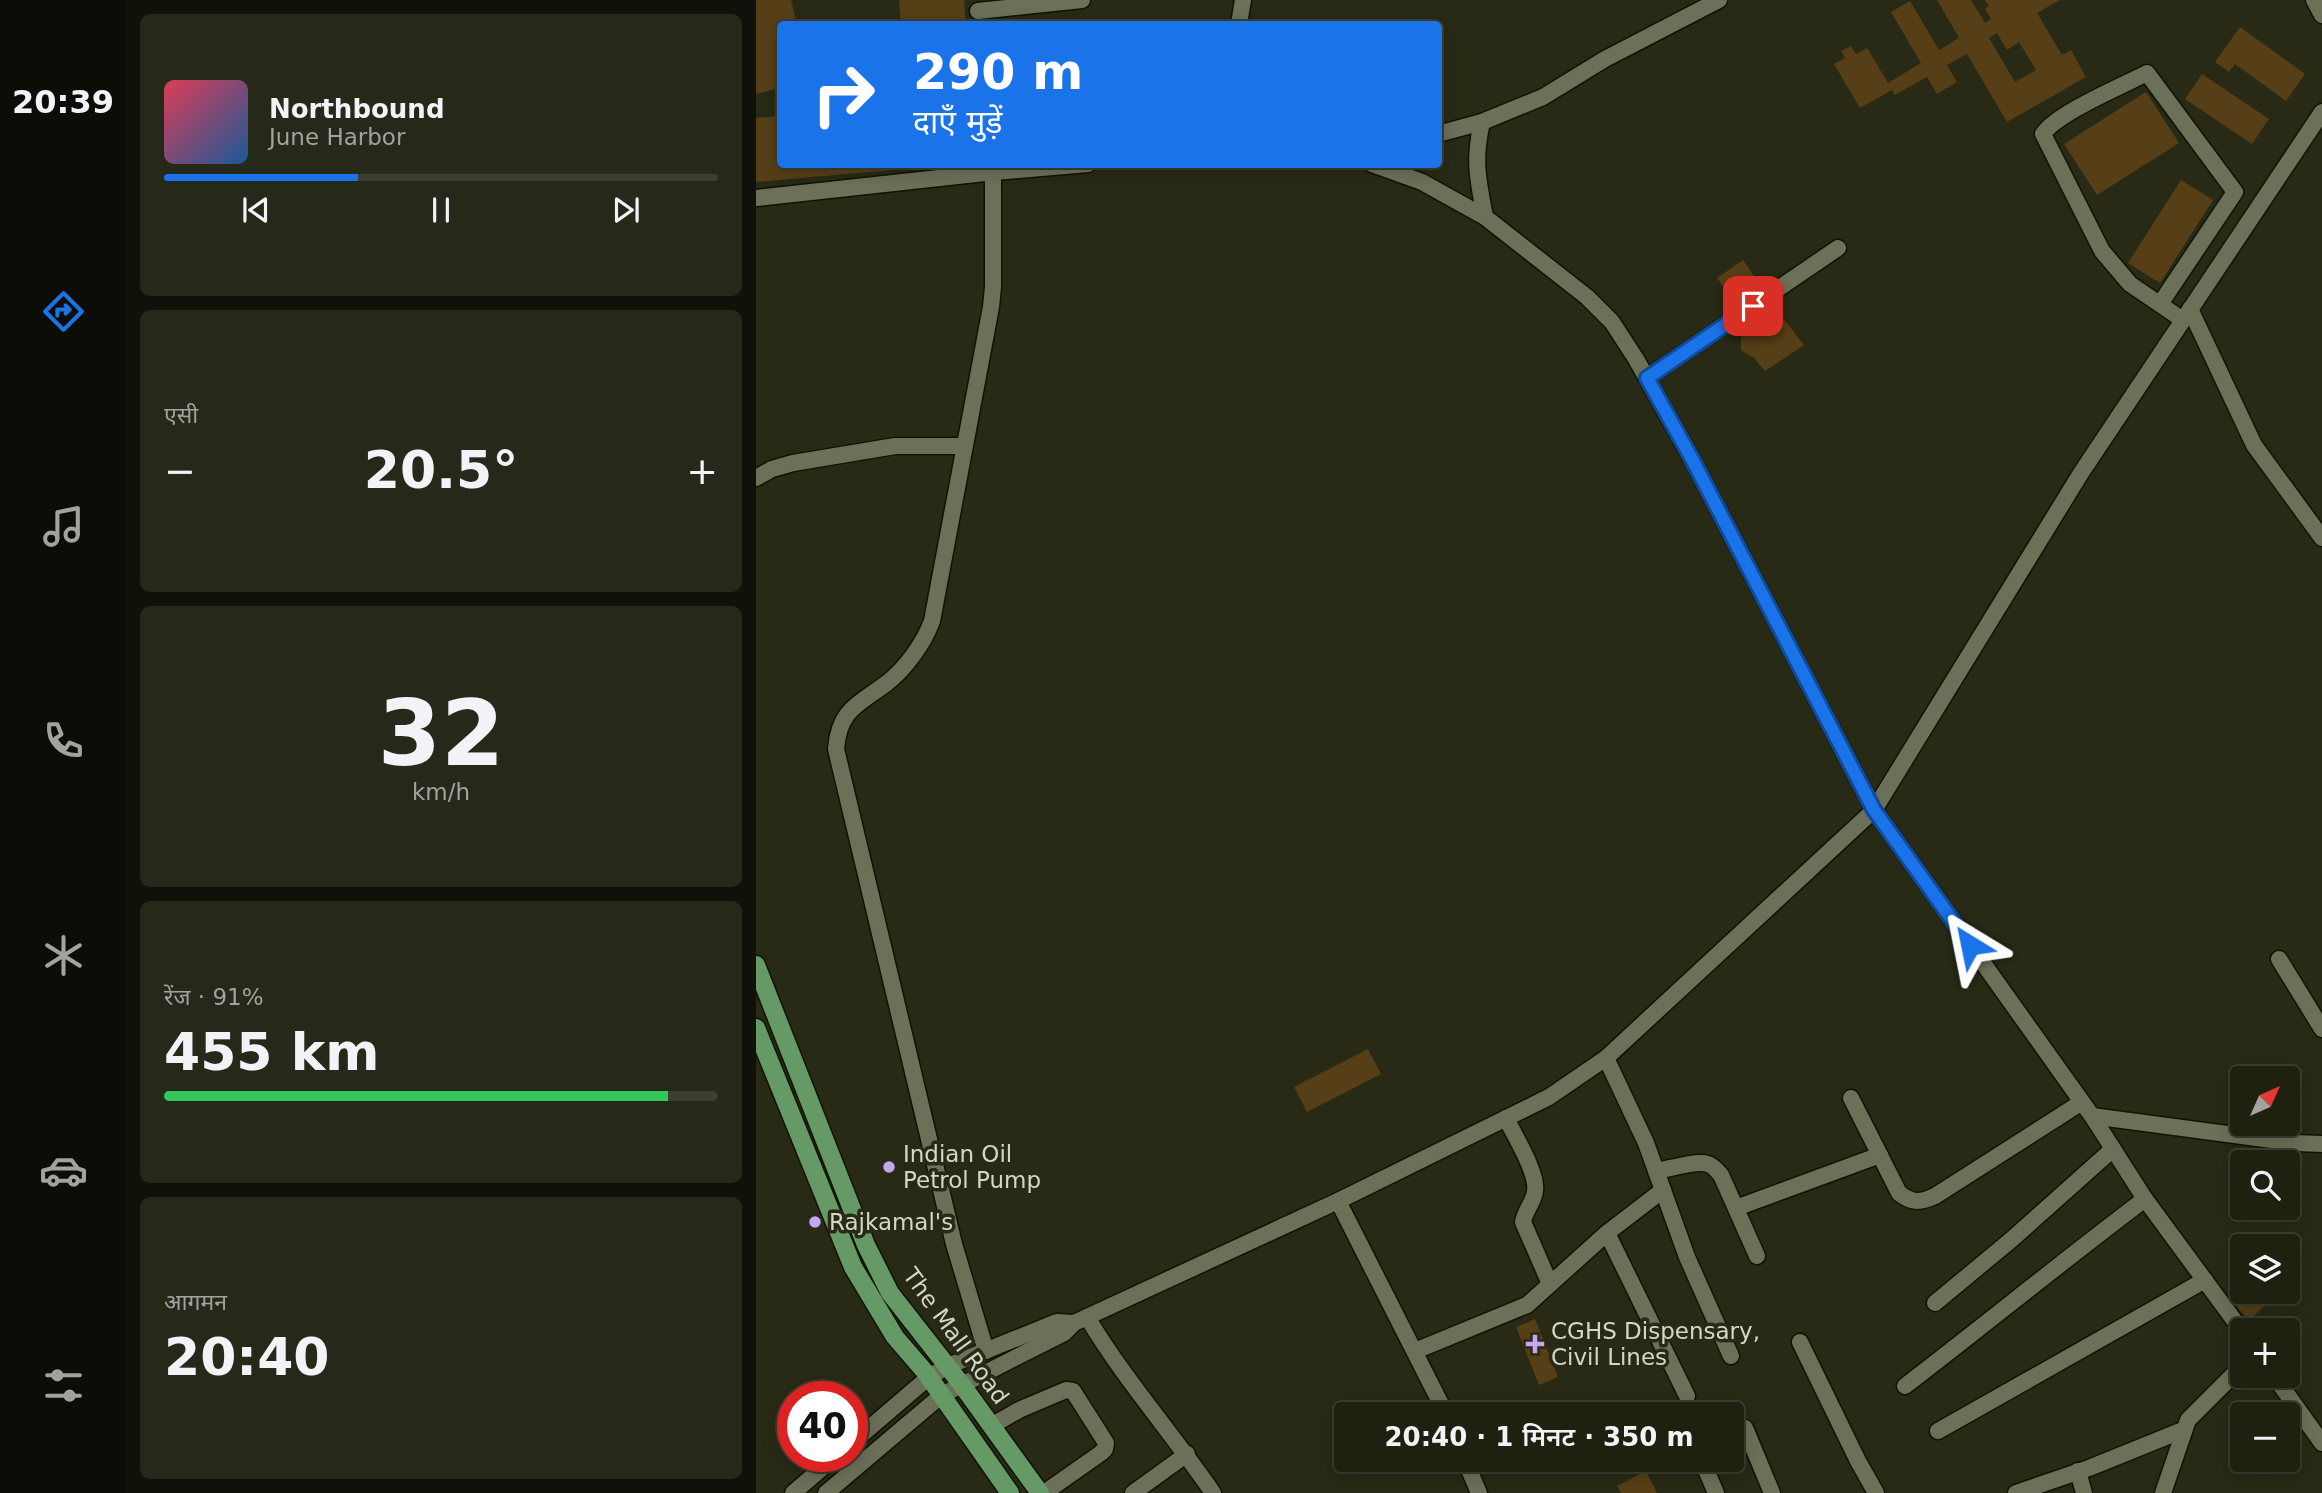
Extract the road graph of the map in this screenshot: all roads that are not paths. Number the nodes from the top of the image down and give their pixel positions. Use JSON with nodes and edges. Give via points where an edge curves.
{"nodes":[{"id":1,"x":1082,"y":0,"type":"edge"},
{"id":2,"x":1243,"y":0,"type":"edge"},
{"id":3,"x":1719,"y":0,"type":"edge"},
{"id":4,"x":2314,"y":0,"type":"edge"},
{"id":5,"x":978,"y":12,"type":"edge"},
{"id":6,"x":2322,"y":15,"type":"edge"},
{"id":7,"x":1240,"y":21,"type":"edge"},
{"id":8,"x":2322,"y":112,"type":"edge"},
{"id":9,"x":1482,"y":122,"type":"junction"},
{"id":10,"x":1442,"y":133,"type":"edge"},
{"id":11,"x":993,"y":168,"type":"edge"},
{"id":12,"x":1383,"y":168,"type":"edge"},
{"id":13,"x":756,"y":198,"type":"edge"},
{"id":14,"x":1485,"y":217,"type":"junction"},
{"id":15,"x":1838,"y":248,"type":"dead end"},
{"id":16,"x":2160,"y":304,"type":"junction"},
{"id":17,"x":2187,"y":315,"type":"junction"},
{"id":18,"x":1647,"y":378,"type":"junction"},
{"id":19,"x":963,"y":446,"type":"junction"},
{"id":20,"x":756,"y":478,"type":"edge"},
{"id":21,"x":2322,"y":538,"type":"edge"},
{"id":22,"x":1874,"y":810,"type":"junction"},
{"id":23,"x":2279,"y":959,"type":"dead end"},
{"id":24,"x":756,"y":965,"type":"edge"},
{"id":25,"x":756,"y":1028,"type":"edge"},
{"id":26,"x":2322,"y":1029,"type":"edge"},
{"id":27,"x":1606,"y":1058,"type":"junction"},
{"id":28,"x":1851,"y":1098,"type":"dead end"},
{"id":29,"x":2082,"y":1102,"type":"junction"},
{"id":30,"x":2092,"y":1116,"type":"junction"},
{"id":31,"x":1506,"y":1118,"type":"junction"},
{"id":32,"x":823,"y":1138,"type":"junction"},
{"id":33,"x":2322,"y":1144,"type":"edge"},
{"id":34,"x":804,"y":1145,"type":"junction"},
{"id":35,"x":2113,"y":1149,"type":"junction"},
{"id":36,"x":1880,"y":1155,"type":"junction"},
{"id":37,"x":1656,"y":1171,"type":"junction"},
{"id":38,"x":1663,"y":1190,"type":"junction"},
{"id":39,"x":2145,"y":1199,"type":"junction"},
{"id":40,"x":1338,"y":1201,"type":"junction"},
{"id":41,"x":1735,"y":1208,"type":"junction"},
{"id":42,"x":1607,"y":1233,"type":"junction"},
{"id":43,"x":1758,"y":1256,"type":"dead end"},
{"id":44,"x":2205,"y":1280,"type":"junction"},
{"id":45,"x":1550,"y":1284,"type":"junction"},
{"id":46,"x":1935,"y":1303,"type":"dead end"},
{"id":47,"x":2233,"y":1318,"type":"edge"},
{"id":48,"x":1080,"y":1320,"type":"junction"},
{"id":49,"x":1800,"y":1342,"type":"dead end"},
{"id":50,"x":986,"y":1350,"type":"junction"},
{"id":51,"x":1415,"y":1351,"type":"junction"},
{"id":52,"x":1731,"y":1356,"type":"dead end"},
{"id":53,"x":948,"y":1366,"type":"junction"},
{"id":54,"x":929,"y":1377,"type":"junction"},
{"id":55,"x":2230,"y":1377,"type":"edge"},
{"id":56,"x":962,"y":1385,"type":"junction"},
{"id":57,"x":1905,"y":1386,"type":"dead end"},
{"id":58,"x":2283,"y":1388,"type":"edge"},
{"id":59,"x":942,"y":1395,"type":"junction"},
{"id":60,"x":1687,"y":1396,"type":"dead end"},
{"id":61,"x":1440,"y":1402,"type":"edge"},
{"id":62,"x":991,"y":1426,"type":"junction"},
{"id":63,"x":1745,"y":1428,"type":"dead end"},
{"id":64,"x":868,"y":1429,"type":"edge"},
{"id":65,"x":2183,"y":1430,"type":"junction"},
{"id":66,"x":1938,"y":1431,"type":"dead end"},
{"id":67,"x":2322,"y":1443,"type":"edge"},
{"id":68,"x":1187,"y":1454,"type":"junction"},
{"id":69,"x":2078,"y":1471,"type":"junction"},
{"id":70,"x":817,"y":1472,"type":"edge"},
{"id":71,"x":1470,"y":1472,"type":"edge"},
{"id":72,"x":1707,"y":1472,"type":"edge"},
{"id":73,"x":793,"y":1493,"type":"edge"},
{"id":74,"x":826,"y":1493,"type":"edge"},
{"id":75,"x":1010,"y":1493,"type":"edge"},
{"id":76,"x":1042,"y":1493,"type":"edge"},
{"id":77,"x":1133,"y":1493,"type":"edge"},
{"id":78,"x":1213,"y":1493,"type":"edge"},
{"id":79,"x":1479,"y":1493,"type":"edge"},
{"id":80,"x":1716,"y":1493,"type":"edge"},
{"id":81,"x":1772,"y":1493,"type":"edge"},
{"id":82,"x":1876,"y":1493,"type":"edge"},
{"id":83,"x":2016,"y":1493,"type":"edge"},
{"id":84,"x":2084,"y":1493,"type":"edge"},
{"id":85,"x":2163,"y":1493,"type":"edge"}],
"edges":[{"from":1,"to":5,"type":"street"},
{"from":2,"to":7,"type":"street"},
{"from":3,"to":9,"type":"street","via":[[1543,97]]},
{"from":4,"to":6,"type":"street"},
{"from":8,"to":17,"type":"street"},
{"from":9,"to":10,"type":"street"},
{"from":9,"to":14,"type":"street","via":[[1475,165]]},
{"from":11,"to":13,"type":"street"},
{"from":11,"to":19,"type":"street","via":[[993,287]]},
{"from":12,"to":14,"type":"street","via":[[1422,182]]},
{"from":14,"to":18,"type":"street","via":[[1587,297],[1612,322]]},
{"from":15,"to":18,"type":"street"},
{"from":16,"to":16,"type":"street","via":[[2130,284],[2102,251],[2043,134],[2066,115],[2147,74],[2235,192]]},
{"from":16,"to":17,"type":"street"},
{"from":17,"to":21,"type":"street","via":[[2254,445]]},
{"from":17,"to":22,"type":"street","via":[[2081,473]]},
{"from":18,"to":22,"type":"street"},
{"from":19,"to":20,"type":"street","via":[[883,448],[793,463]]},
{"from":19,"to":50,"type":"street","via":[[927,634],[889,681],[851,708],[841,723],[836,749],[954,1244]]},
{"from":22,"to":27,"type":"street"},
{"from":22,"to":29,"type":"street"},
{"from":23,"to":26,"type":"street"},
{"from":24,"to":32,"type":"main road","name":"The Mall Road"},
{"from":25,"to":34,"type":"main road","name":"The Mall Road"},
{"from":27,"to":31,"type":"street","via":[[1549,1097]]},
{"from":27,"to":37,"type":"street"},
{"from":28,"to":36,"type":"street"},
{"from":29,"to":30,"type":"street"},
{"from":29,"to":36,"type":"street","via":[[1926,1201],[1907,1200],[1899,1193]]},
{"from":30,"to":33,"type":"street"},
{"from":30,"to":35,"type":"street"},
{"from":31,"to":40,"type":"street"},
{"from":31,"to":45,"type":"street","via":[[1535,1183],[1523,1222]]},
{"from":32,"to":34,"type":"main road"},
{"from":32,"to":53,"type":"main road","name":"The Mall Road","via":[[890,1293]]},
{"from":34,"to":54,"type":"main road","name":"The Mall Road","via":[[853,1267],[895,1337]]},
{"from":35,"to":39,"type":"street"},
{"from":35,"to":46,"type":"street"},
{"from":36,"to":41,"type":"street"},
{"from":37,"to":38,"type":"street"},
{"from":37,"to":41,"type":"street","via":[[1706,1163],[1713,1166]]},
{"from":38,"to":42,"type":"street"},
{"from":38,"to":52,"type":"street"},
{"from":39,"to":44,"type":"street"},
{"from":39,"to":57,"type":"street"},
{"from":40,"to":48,"type":"street"},
{"from":40,"to":51,"type":"street"},
{"from":41,"to":43,"type":"street"},
{"from":42,"to":45,"type":"street"},
{"from":42,"to":60,"type":"street"},
{"from":44,"to":47,"type":"street"},
{"from":44,"to":66,"type":"street"},
{"from":45,"to":51,"type":"street","via":[[1516,1311]]},
{"from":48,"to":50,"type":"street","via":[[1057,1322]]},
{"from":48,"to":56,"type":"street","via":[[1064,1333]]},
{"from":48,"to":68,"type":"street"},
{"from":49,"to":82,"type":"street"},
{"from":50,"to":53,"type":"street"},
{"from":51,"to":61,"type":"street"},
{"from":53,"to":54,"type":"street"},
{"from":53,"to":56,"type":"main road","name":"The Mall Road"},
{"from":54,"to":59,"type":"main road","name":"The Mall Road"},
{"from":54,"to":64,"type":"street"},
{"from":55,"to":65,"type":"street","via":[[2197,1409]]},
{"from":56,"to":59,"type":"street"},
{"from":56,"to":62,"type":"main road","name":"The Mall Road"},
{"from":58,"to":67,"type":"street"},
{"from":59,"to":74,"type":"street"},
{"from":59,"to":75,"type":"main road","name":"The Mall Road"},
{"from":62,"to":76,"type":"main road","name":"The Mall Road"},
{"from":62,"to":76,"type":"street","via":[[1066,1390],[1074,1393],[1106,1443],[1105,1449]]},
{"from":63,"to":81,"type":"street"},
{"from":65,"to":69,"type":"street"},
{"from":65,"to":85,"type":"street"},
{"from":68,"to":77,"type":"street"},
{"from":68,"to":78,"type":"street"},
{"from":69,"to":83,"type":"street"},
{"from":69,"to":84,"type":"street"},
{"from":70,"to":73,"type":"street"},
{"from":71,"to":79,"type":"street"},
{"from":72,"to":80,"type":"street"}]}
